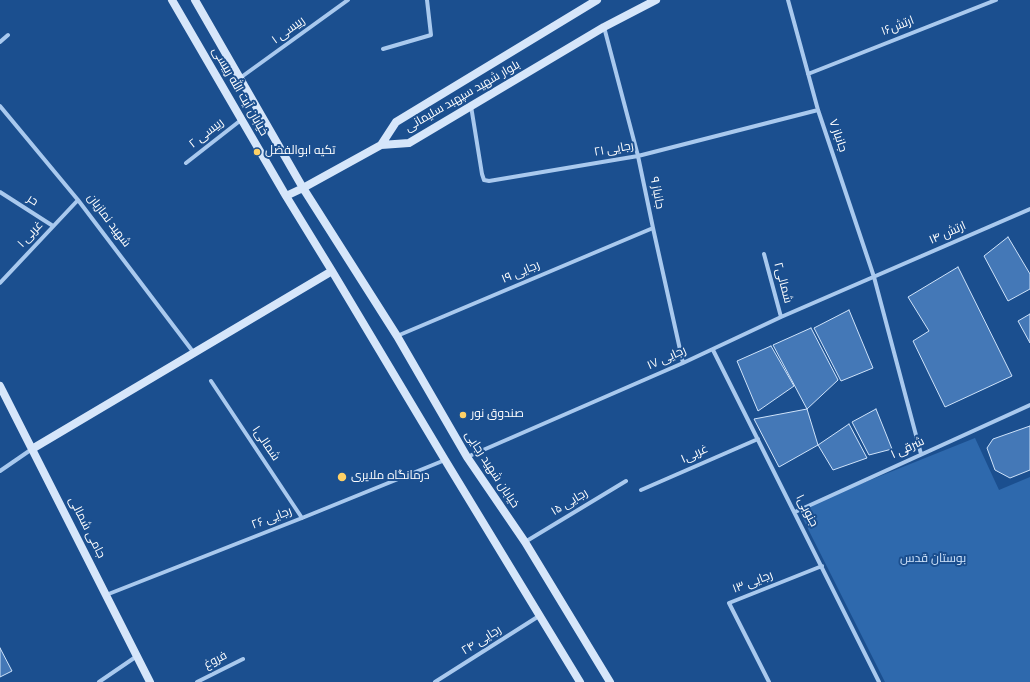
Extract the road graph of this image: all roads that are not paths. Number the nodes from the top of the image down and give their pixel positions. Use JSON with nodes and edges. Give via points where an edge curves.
{"nodes":[{"id":1,"x":172,"y":0,"type":"edge"},
{"id":2,"x":195,"y":0,"type":"edge"},
{"id":3,"x":348,"y":0,"type":"edge"},
{"id":4,"x":427,"y":0,"type":"edge"},
{"id":5,"x":597,"y":0,"type":"edge"},
{"id":6,"x":656,"y":0,"type":"edge"},
{"id":7,"x":788,"y":0,"type":"edge"},
{"id":8,"x":996,"y":0,"type":"edge"},
{"id":9,"x":604,"y":28,"type":"junction"},
{"id":10,"x":8,"y":35,"type":"dead end"},
{"id":11,"x":0,"y":42,"type":"edge"},
{"id":12,"x":382,"y":50,"type":"dead end"},
{"id":13,"x":808,"y":74,"type":"junction"},
{"id":14,"x":240,"y":78,"type":"junction"},
{"id":15,"x":0,"y":106,"type":"edge"},
{"id":16,"x":471,"y":106,"type":"junction"},
{"id":17,"x":818,"y":110,"type":"junction"},
{"id":18,"x":241,"y":120,"type":"junction"},
{"id":19,"x":381,"y":145,"type":"junction"},
{"id":20,"x":638,"y":156,"type":"junction"},
{"id":21,"x":186,"y":163,"type":"dead end"},
{"id":22,"x":303,"y":188,"type":"junction"},
{"id":23,"x":0,"y":192,"type":"edge"},
{"id":24,"x":286,"y":196,"type":"junction"},
{"id":25,"x":78,"y":200,"type":"junction"},
{"id":26,"x":1030,"y":210,"type":"edge"},
{"id":27,"x":53,"y":226,"type":"junction"},
{"id":28,"x":653,"y":228,"type":"junction"},
{"id":29,"x":764,"y":254,"type":"dead end"},
{"id":30,"x":332,"y":271,"type":"junction"},
{"id":31,"x":874,"y":277,"type":"junction"},
{"id":32,"x":0,"y":283,"type":"edge"},
{"id":33,"x":781,"y":317,"type":"junction"},
{"id":34,"x":397,"y":336,"type":"junction"},
{"id":35,"x":713,"y":350,"type":"junction"},
{"id":36,"x":194,"y":353,"type":"junction"},
{"id":37,"x":683,"y":363,"type":"junction"},
{"id":38,"x":211,"y":381,"type":"dead end"},
{"id":39,"x":0,"y":386,"type":"edge"},
{"id":40,"x":1030,"y":405,"type":"edge"},
{"id":41,"x":758,"y":439,"type":"junction"},
{"id":42,"x":32,"y":449,"type":"junction"},
{"id":43,"x":921,"y":454,"type":"junction"},
{"id":44,"x":467,"y":457,"type":"junction"},
{"id":45,"x":445,"y":460,"type":"junction"},
{"id":46,"x":0,"y":471,"type":"edge"},
{"id":47,"x":626,"y":481,"type":"dead end"},
{"id":48,"x":641,"y":490,"type":"dead end"},
{"id":49,"x":795,"y":512,"type":"junction"},
{"id":50,"x":302,"y":518,"type":"junction"},
{"id":51,"x":525,"y":542,"type":"junction"},
{"id":52,"x":822,"y":566,"type":"junction"},
{"id":53,"x":106,"y":595,"type":"junction"},
{"id":54,"x":539,"y":616,"type":"junction"},
{"id":55,"x":137,"y":656,"type":"junction"},
{"id":56,"x":243,"y":659,"type":"dead end"},
{"id":57,"x":99,"y":682,"type":"edge"},
{"id":58,"x":150,"y":682,"type":"edge"},
{"id":59,"x":197,"y":682,"type":"edge"},
{"id":60,"x":435,"y":682,"type":"edge"},
{"id":61,"x":580,"y":682,"type":"edge"},
{"id":62,"x":610,"y":682,"type":"edge"},
{"id":63,"x":770,"y":682,"type":"edge"},
{"id":64,"x":878,"y":682,"type":"edge"}],
"edges":[{"from":1,"to":18,"type":"main road","name":"خیابان آیت الله رییسی"},
{"from":2,"to":14,"type":"main road","name":"خیابان آیت الله رییسی"},
{"from":3,"to":14,"type":"street","name":"رییسی ۱"},
{"from":4,"to":12,"type":"street","via":[[431,35]]},
{"from":5,"to":19,"type":"main road","name":"بلوار شهید سپهبد سلیمانی","via":[[396,122]]},
{"from":6,"to":9,"type":"main road","name":"بلوار شهید سپهبد سلیمانی"},
{"from":7,"to":13,"type":"street","name":"جانباز ۷"},
{"from":8,"to":13,"type":"street","name":"ارتش۱۶"},
{"from":9,"to":16,"type":"main road","name":"بلوار شهید سپهبد سلیمانی"},
{"from":9,"to":20,"type":"street","name":"جانباز ۹"},
{"from":10,"to":11,"type":"street"},
{"from":13,"to":17,"type":"street","name":"جانباز ۷"},
{"from":14,"to":22,"type":"main road","name":"خیابان آیت الله رییسی"},
{"from":15,"to":25,"type":"street","name":"شهید نمازیان"},
{"from":16,"to":19,"type":"main road","name":"بلوار شهید سپهبد سلیمانی","via":[[409,143]]},
{"from":16,"to":20,"type":"street","name":"رجایی ۲۱","via":[[484,180]]},
{"from":17,"to":20,"type":"street","name":"رجایی ۲۱"},
{"from":17,"to":31,"type":"street","name":"جانباز ۷"},
{"from":18,"to":21,"type":"street","name":"رییسی ۲"},
{"from":18,"to":24,"type":"main road","name":"خیابان آیت الله رییسی"},
{"from":19,"to":22,"type":"main road"},
{"from":20,"to":28,"type":"street","name":"جانباز ۹"},
{"from":22,"to":24,"type":"main road"},
{"from":22,"to":34,"type":"main road","name":"خیابان شهید رجایی"},
{"from":23,"to":27,"type":"street","name":"حر"},
{"from":24,"to":30,"type":"main road"},
{"from":25,"to":27,"type":"street","name":"غربی ۱"},
{"from":25,"to":36,"type":"street","name":"شهید نمازیان"},
{"from":26,"to":31,"type":"street","name":"ارتش ۱۴"},
{"from":27,"to":32,"type":"street","name":"غربی ۱"},
{"from":28,"to":34,"type":"street","name":"رجایی ۱۹"},
{"from":28,"to":37,"type":"street","name":"جانباز ۹"},
{"from":29,"to":33,"type":"street","name":"شمالی۲"},
{"from":30,"to":36,"type":"main road"},
{"from":30,"to":45,"type":"main road"},
{"from":31,"to":33,"type":"street","name":"رجایی ۱۷"},
{"from":31,"to":43,"type":"street","name":"جانباز ۷"},
{"from":33,"to":35,"type":"street","name":"رجایی ۱۷"},
{"from":34,"to":44,"type":"main road","name":"خیابان شهید رجایی"},
{"from":35,"to":37,"type":"street","name":"رجایی ۱۷"},
{"from":35,"to":41,"type":"street","name":"جنوبی۱"},
{"from":36,"to":42,"type":"main road"},
{"from":37,"to":44,"type":"street","name":"رجایی ۱۷"},
{"from":38,"to":50,"type":"street","name":"شمالی۱"},
{"from":39,"to":42,"type":"main road","name":"جامی شمالی"},
{"from":40,"to":43,"type":"street","name":"شرقی ۱"},
{"from":41,"to":48,"type":"street","name":"غربی۱"},
{"from":41,"to":49,"type":"street","name":"جنوبی۱"},
{"from":42,"to":46,"type":"street"},
{"from":42,"to":53,"type":"main road","name":"جامی شمالی"},
{"from":43,"to":49,"type":"street","name":"شرقی ۱"},
{"from":44,"to":51,"type":"main road","name":"خیابان شهید رجایی"},
{"from":45,"to":50,"type":"street","name":"رجایی ۲۶"},
{"from":45,"to":54,"type":"main road"},
{"from":47,"to":51,"type":"street","name":"رجایی ۱۵"},
{"from":49,"to":52,"type":"street","name":"جنوبی۱"},
{"from":50,"to":53,"type":"street","name":"رجایی ۲۶"},
{"from":51,"to":62,"type":"main road","name":"خیابان شهید رجایی"},
{"from":52,"to":63,"type":"street","name":"رجایی ۱۳","via":[[729,602]]},
{"from":52,"to":64,"type":"street","name":"جنوبی۱"},
{"from":53,"to":55,"type":"main road","name":"جامی شمالی"},
{"from":54,"to":60,"type":"street","name":"رجایی ۲۴"},
{"from":54,"to":61,"type":"main road"},
{"from":55,"to":57,"type":"street"},
{"from":55,"to":58,"type":"main road","name":"جامی شمالی"},
{"from":56,"to":59,"type":"street","name":"فروغ"}]}
